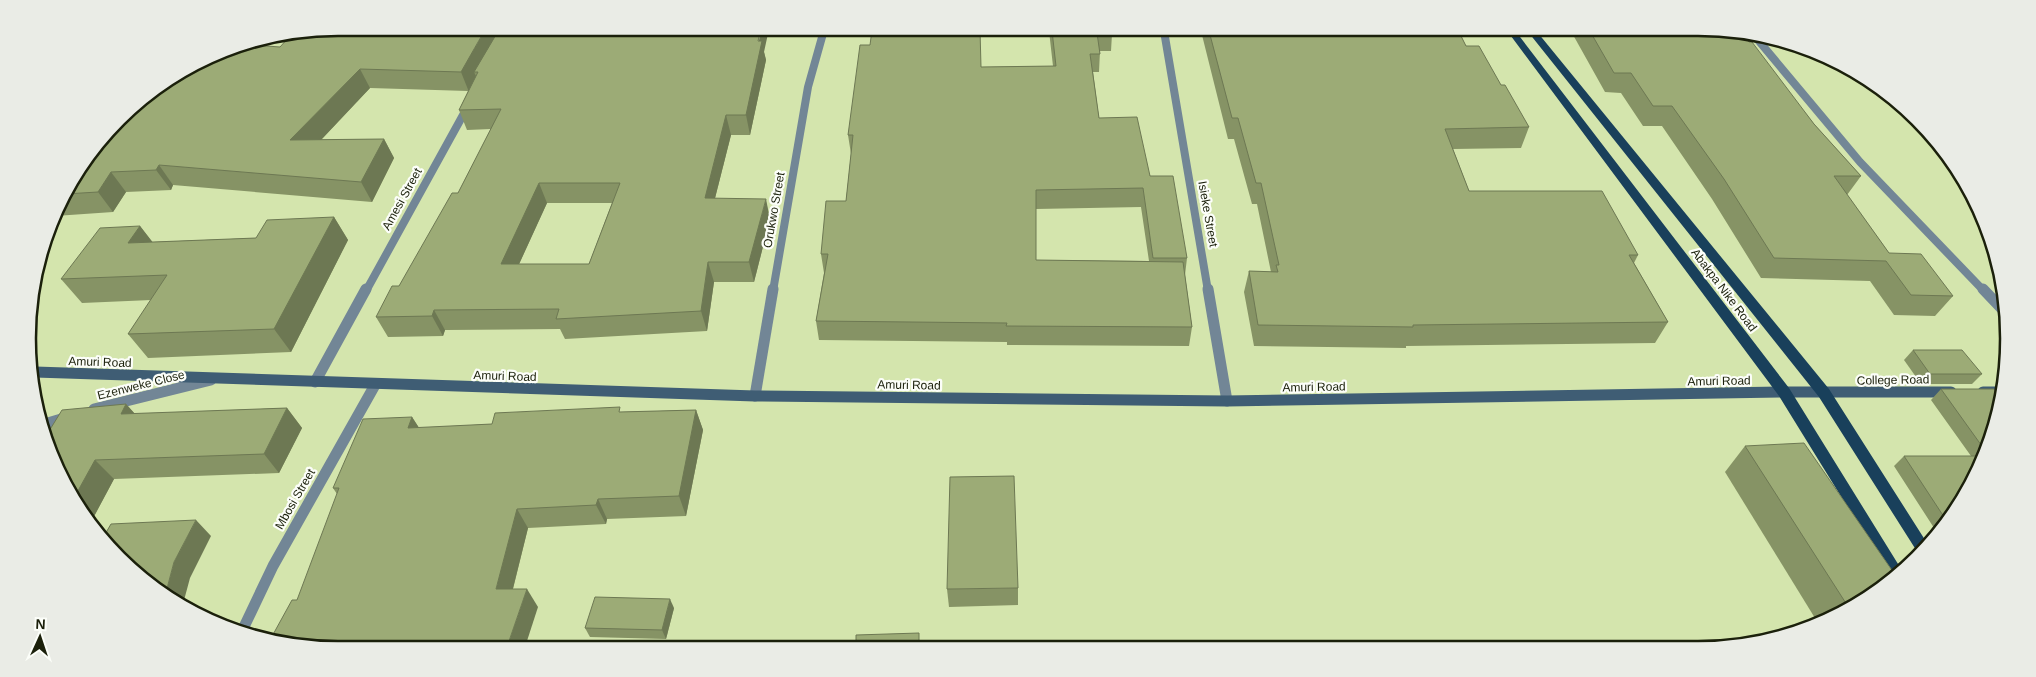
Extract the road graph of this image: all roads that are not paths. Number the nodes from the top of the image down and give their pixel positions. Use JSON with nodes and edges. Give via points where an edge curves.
{"nodes":[{"id":1,"x":822,"y":36,"type":"edge"},
{"id":2,"x":1165,"y":36,"type":"edge"},
{"id":3,"x":1515,"y":36,"type":"edge"},
{"id":4,"x":1535,"y":36,"type":"edge"},
{"id":5,"x":1761,"y":43,"type":"edge"},
{"id":6,"x":473,"y":96,"type":"edge"},
{"id":7,"x":1998,"y":305,"type":"edge"},
{"id":8,"x":38,"y":372,"type":"edge"},
{"id":9,"x":220,"y":378,"type":"junction"},
{"id":10,"x":314,"y":382,"type":"junction"},
{"id":11,"x":375,"y":385,"type":"junction"},
{"id":12,"x":1784,"y":392,"type":"junction"},
{"id":13,"x":1995,"y":392,"type":"edge"},
{"id":14,"x":1824,"y":393,"type":"junction"},
{"id":15,"x":755,"y":396,"type":"junction"},
{"id":16,"x":1227,"y":401,"type":"junction"},
{"id":17,"x":49,"y":423,"type":"edge"},
{"id":18,"x":1919,"y":544,"type":"edge"},
{"id":19,"x":1894,"y":568,"type":"edge"},
{"id":20,"x":244,"y":626,"type":"edge"}],
"edges":[{"from":1,"to":15,"type":"street","name":"Orukwo Street","via":[[808,87]]},
{"from":2,"to":16,"type":"street","name":"Isieke Street"},
{"from":3,"to":12,"type":"main road","name":"Abakpa Nike Road"},
{"from":4,"to":14,"type":"main road","name":"Abakpa Nike Road"},
{"from":5,"to":7,"type":"street","via":[[1860,162]]},
{"from":6,"to":10,"type":"street","name":"Amesi Street"},
{"from":8,"to":9,"type":"main road","name":"Amuri Road"},
{"from":9,"to":10,"type":"main road","name":"Amuri Road"},
{"from":9,"to":17,"type":"street","name":"Ezenweke Close"},
{"from":10,"to":11,"type":"main road","name":"Amuri Road"},
{"from":11,"to":15,"type":"main road","name":"Amuri Road"},
{"from":11,"to":20,"type":"street","name":"Mbosi Street","via":[[273,566]]},
{"from":12,"to":14,"type":"main road","name":"College Road"},
{"from":12,"to":16,"type":"main road","name":"Amuri Road"},
{"from":12,"to":19,"type":"main road","name":"Abakpa Nike Road"},
{"from":13,"to":14,"type":"main road","name":"College Road"},
{"from":14,"to":18,"type":"main road","name":"Abakpa Nike Road"},
{"from":15,"to":16,"type":"main road","name":"Amuri Road"}]}
